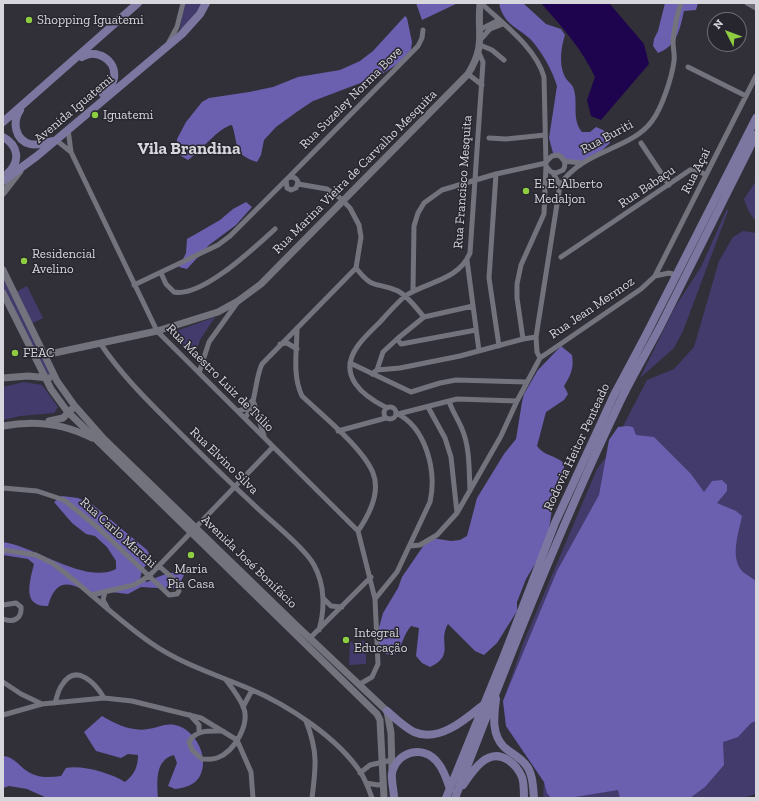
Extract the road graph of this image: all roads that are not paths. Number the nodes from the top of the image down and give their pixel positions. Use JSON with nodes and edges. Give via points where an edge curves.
{"nodes":[{"id":1,"x":138,"y":3,"type":"edge"},
{"id":2,"x":183,"y":3,"type":"edge"},
{"id":3,"x":206,"y":3,"type":"edge"},
{"id":4,"x":481,"y":3,"type":"edge"},
{"id":5,"x":681,"y":3,"type":"edge"},
{"id":6,"x":747,"y":3,"type":"edge"},
{"id":7,"x":756,"y":8,"type":"edge"},
{"id":8,"x":499,"y":20,"type":"junction"},
{"id":9,"x":504,"y":24,"type":"junction"},
{"id":10,"x":481,"y":29,"type":"junction"},
{"id":11,"x":423,"y":30,"type":"dead end"},
{"id":12,"x":480,"y":46,"type":"junction"},
{"id":13,"x":159,"y":53,"type":"junction"},
{"id":14,"x":504,"y":60,"type":"dead end"},
{"id":15,"x":73,"y":62,"type":"junction"},
{"id":16,"x":688,"y":67,"type":"dead end"},
{"id":17,"x":468,"y":74,"type":"junction"},
{"id":18,"x":756,"y":76,"type":"edge"},
{"id":19,"x":482,"y":85,"type":"junction"},
{"id":20,"x":746,"y":96,"type":"junction"},
{"id":21,"x":25,"y":103,"type":"junction"},
{"id":22,"x":86,"y":114,"type":"junction"},
{"id":23,"x":756,"y":118,"type":"edge"},
{"id":24,"x":3,"y":122,"type":"edge"},
{"id":25,"x":68,"y":129,"type":"junction"},
{"id":26,"x":545,"y":135,"type":"junction"},
{"id":27,"x":756,"y":135,"type":"edge"},
{"id":28,"x":3,"y":137,"type":"edge"},
{"id":29,"x":489,"y":138,"type":"dead end"},
{"id":30,"x":56,"y":140,"type":"junction"},
{"id":31,"x":641,"y":143,"type":"dead end"},
{"id":32,"x":546,"y":148,"type":"junction"},
{"id":33,"x":71,"y":152,"type":"junction"},
{"id":34,"x":554,"y":155,"type":"junction"},
{"id":35,"x":37,"y":156,"type":"junction"},
{"id":36,"x":564,"y":161,"type":"junction"},
{"id":37,"x":581,"y":163,"type":"junction"},
{"id":38,"x":546,"y":164,"type":"junction"},
{"id":39,"x":563,"y":170,"type":"junction"},
{"id":40,"x":571,"y":170,"type":"junction"},
{"id":41,"x":553,"y":173,"type":"junction"},
{"id":42,"x":496,"y":174,"type":"junction"},
{"id":43,"x":706,"y":175,"type":"junction"},
{"id":44,"x":3,"y":177,"type":"edge"},
{"id":45,"x":287,"y":179,"type":"junction"},
{"id":46,"x":3,"y":181,"type":"edge"},
{"id":47,"x":475,"y":181,"type":"junction"},
{"id":48,"x":298,"y":184,"type":"junction"},
{"id":49,"x":560,"y":185,"type":"junction"},
{"id":50,"x":669,"y":185,"type":"junction"},
{"id":51,"x":3,"y":193,"type":"edge"},
{"id":52,"x":344,"y":201,"type":"junction"},
{"id":53,"x":275,"y":229,"type":"dead end"},
{"id":54,"x":561,"y":257,"type":"dead end"},
{"id":55,"x":467,"y":260,"type":"junction"},
{"id":56,"x":356,"y":268,"type":"junction"},
{"id":57,"x":3,"y":270,"type":"edge"},
{"id":58,"x":161,"y":273,"type":"junction"},
{"id":59,"x":655,"y":276,"type":"junction"},
{"id":60,"x":676,"y":276,"type":"junction"},
{"id":61,"x":134,"y":285,"type":"junction"},
{"id":62,"x":413,"y":290,"type":"junction"},
{"id":63,"x":3,"y":293,"type":"edge"},
{"id":64,"x":405,"y":296,"type":"junction"},
{"id":65,"x":238,"y":301,"type":"junction"},
{"id":66,"x":473,"y":306,"type":"junction"},
{"id":67,"x":218,"y":312,"type":"junction"},
{"id":68,"x":424,"y":318,"type":"junction"},
{"id":69,"x":223,"y":322,"type":"junction"},
{"id":70,"x":297,"y":328,"type":"junction"},
{"id":71,"x":476,"y":330,"type":"junction"},
{"id":72,"x":157,"y":331,"type":"junction"},
{"id":73,"x":536,"y":337,"type":"junction"},
{"id":74,"x":397,"y":339,"type":"junction"},
{"id":75,"x":523,"y":339,"type":"junction"},
{"id":76,"x":100,"y":343,"type":"junction"},
{"id":77,"x":280,"y":344,"type":"junction"},
{"id":78,"x":499,"y":346,"type":"junction"},
{"id":79,"x":297,"y":349,"type":"junction"},
{"id":80,"x":479,"y":351,"type":"junction"},
{"id":81,"x":45,"y":355,"type":"junction"},
{"id":82,"x":540,"y":358,"type":"junction"},
{"id":83,"x":39,"y":362,"type":"junction"},
{"id":84,"x":350,"y":363,"type":"junction"},
{"id":85,"x":377,"y":370,"type":"junction"},
{"id":86,"x":198,"y":373,"type":"junction"},
{"id":87,"x":372,"y":374,"type":"junction"},
{"id":88,"x":28,"y":376,"type":"junction"},
{"id":89,"x":3,"y":378,"type":"edge"},
{"id":90,"x":46,"y":378,"type":"junction"},
{"id":91,"x":57,"y":381,"type":"junction"},
{"id":92,"x":526,"y":382,"type":"junction"},
{"id":93,"x":253,"y":401,"type":"junction"},
{"id":94,"x":449,"y":401,"type":"junction"},
{"id":95,"x":517,"y":401,"type":"junction"},
{"id":96,"x":74,"y":405,"type":"junction"},
{"id":97,"x":428,"y":407,"type":"junction"},
{"id":98,"x":238,"y":411,"type":"junction"},
{"id":99,"x":70,"y":413,"type":"junction"},
{"id":100,"x":385,"y":413,"type":"junction"},
{"id":101,"x":397,"y":414,"type":"junction"},
{"id":102,"x":245,"y":418,"type":"junction"},
{"id":103,"x":35,"y":422,"type":"junction"},
{"id":104,"x":3,"y":426,"type":"edge"},
{"id":105,"x":338,"y":431,"type":"junction"},
{"id":106,"x":265,"y":438,"type":"junction"},
{"id":107,"x":103,"y":445,"type":"junction"},
{"id":108,"x":274,"y":448,"type":"junction"},
{"id":109,"x":235,"y":487,"type":"junction"},
{"id":110,"x":3,"y":488,"type":"edge"},
{"id":111,"x":470,"y":492,"type":"junction"},
{"id":112,"x":457,"y":513,"type":"junction"},
{"id":113,"x":194,"y":529,"type":"junction"},
{"id":114,"x":358,"y":530,"type":"junction"},
{"id":115,"x":410,"y":546,"type":"junction"},
{"id":116,"x":3,"y":550,"type":"edge"},
{"id":117,"x":159,"y":566,"type":"junction"},
{"id":118,"x":149,"y":576,"type":"junction"},
{"id":119,"x":371,"y":577,"type":"junction"},
{"id":120,"x":105,"y":592,"type":"junction"},
{"id":121,"x":98,"y":593,"type":"junction"},
{"id":122,"x":91,"y":595,"type":"junction"},
{"id":123,"x":323,"y":598,"type":"junction"},
{"id":124,"x":376,"y":599,"type":"junction"},
{"id":125,"x":98,"y":601,"type":"junction"},
{"id":126,"x":3,"y":605,"type":"edge"},
{"id":127,"x":342,"y":607,"type":"junction"},
{"id":128,"x":108,"y":610,"type":"junction"},
{"id":129,"x":3,"y":619,"type":"edge"},
{"id":130,"x":319,"y":630,"type":"junction"},
{"id":131,"x":310,"y":638,"type":"junction"},
{"id":132,"x":226,"y":680,"type":"junction"},
{"id":133,"x":3,"y":682,"type":"edge"},
{"id":134,"x":360,"y":684,"type":"junction"},
{"id":135,"x":252,"y":690,"type":"junction"},
{"id":136,"x":496,"y":690,"type":"junction"},
{"id":137,"x":21,"y":694,"type":"junction"},
{"id":138,"x":104,"y":698,"type":"junction"},
{"id":139,"x":55,"y":703,"type":"junction"},
{"id":140,"x":42,"y":704,"type":"junction"},
{"id":141,"x":484,"y":705,"type":"junction"},
{"id":142,"x":243,"y":707,"type":"junction"},
{"id":143,"x":22,"y":710,"type":"junction"},
{"id":144,"x":387,"y":711,"type":"junction"},
{"id":145,"x":190,"y":714,"type":"junction"},
{"id":146,"x":3,"y":715,"type":"edge"},
{"id":147,"x":306,"y":720,"type":"junction"},
{"id":148,"x":224,"y":732,"type":"junction"},
{"id":149,"x":200,"y":733,"type":"junction"},
{"id":150,"x":237,"y":740,"type":"junction"},
{"id":151,"x":392,"y":760,"type":"junction"},
{"id":152,"x":381,"y":761,"type":"junction"},
{"id":153,"x":360,"y":772,"type":"junction"},
{"id":154,"x":392,"y":772,"type":"junction"},
{"id":155,"x":366,"y":783,"type":"junction"},
{"id":156,"x":383,"y":784,"type":"junction"},
{"id":157,"x":450,"y":789,"type":"junction"},
{"id":158,"x":253,"y":798,"type":"edge"},
{"id":159,"x":312,"y":798,"type":"edge"},
{"id":160,"x":372,"y":798,"type":"edge"},
{"id":161,"x":384,"y":798,"type":"edge"},
{"id":162,"x":394,"y":798,"type":"edge"},
{"id":163,"x":446,"y":798,"type":"edge"},
{"id":164,"x":455,"y":798,"type":"edge"},
{"id":165,"x":524,"y":798,"type":"edge"},
{"id":166,"x":534,"y":798,"type":"edge"}],
"edges":[{"from":1,"to":15,"type":"main road"},
{"from":2,"to":13,"type":"street","via":[[175,32]]},
{"from":3,"to":13,"type":"main road","name":"Avenida Iguatemi","via":[[191,24]]},
{"from":4,"to":8,"type":"street"},
{"from":4,"to":10,"type":"main road","name":"Rua Francisco Mesquita"},
{"from":5,"to":37,"type":"street","name":"Rua Buriti","via":[[673,42],[674,60],[655,118],[636,135]]},
{"from":6,"to":7,"type":"street"},
{"from":8,"to":9,"type":"street"},
{"from":8,"to":10,"type":"street"},
{"from":9,"to":12,"type":"street","via":[[490,29]]},
{"from":9,"to":26,"type":"street","via":[[541,67],[544,77]]},
{"from":10,"to":12,"type":"main road","name":"Rua Francisco Mesquita"},
{"from":11,"to":45,"type":"street","name":"Rua Suzeley Norma Bove","via":[[418,46]]},
{"from":12,"to":14,"type":"street","via":[[492,50]]},
{"from":12,"to":17,"type":"main road","name":"Rua Marina Vieira de Carvalho Mesquita"},
{"from":12,"to":19,"type":"street","name":"Rua Francisco Mesquita","via":[[483,62]]},
{"from":13,"to":22,"type":"main road","name":"Avenida Iguatemi"},
{"from":15,"to":21,"type":"main road"},
{"from":15,"to":22,"type":"main road","via":[[93,53],[106,58],[113,69],[112,84],[90,106]]},
{"from":16,"to":20,"type":"street"},
{"from":17,"to":19,"type":"street"},
{"from":17,"to":52,"type":"main road","name":"Rua Marina Vieira de Carvalho Mesquita"},
{"from":18,"to":20,"type":"street","name":"Rua Açaí"},
{"from":19,"to":47,"type":"street","name":"Rua Francisco Mesquita"},
{"from":20,"to":43,"type":"street","name":"Rua Açaí"},
{"from":21,"to":24,"type":"main road"},
{"from":21,"to":30,"type":"main road","via":[[16,118],[15,128],[19,136],[30,144],[38,145]]},
{"from":22,"to":25,"type":"main road","name":"Avenida Iguatemi"},
{"from":23,"to":60,"type":"main road","name":"Rodovia Heitor Penteado"},
{"from":25,"to":30,"type":"main road","name":"Avenida Iguatemi"},
{"from":25,"to":33,"type":"street"},
{"from":26,"to":29,"type":"street"},
{"from":26,"to":32,"type":"street"},
{"from":27,"to":136,"type":"main road","name":"Rodovia Heitor Penteado","via":[[619,404],[560,532]]},
{"from":28,"to":44,"type":"main road","via":[[14,146],[17,159],[13,168]]},
{"from":30,"to":33,"type":"street"},
{"from":30,"to":35,"type":"main road","name":"Avenida Iguatemi"},
{"from":31,"to":50,"type":"street"},
{"from":32,"to":34,"type":"street"},
{"from":32,"to":38,"type":"street"},
{"from":33,"to":61,"type":"street","name":"Rua Maestro Luiz de Túlio"},
{"from":34,"to":36,"type":"street","via":[[561,156]]},
{"from":34,"to":38,"type":"street"},
{"from":35,"to":46,"type":"main road","name":"Avenida Iguatemi"},
{"from":35,"to":51,"type":"main road","via":[[17,174]]},
{"from":36,"to":37,"type":"street","name":"Rua Buriti"},
{"from":36,"to":39,"type":"street"},
{"from":37,"to":40,"type":"street"},
{"from":38,"to":41,"type":"street"},
{"from":38,"to":42,"type":"street"},
{"from":38,"to":75,"type":"street","via":[[544,214],[521,265],[517,284],[516,298]]},
{"from":39,"to":40,"type":"street"},
{"from":39,"to":41,"type":"street"},
{"from":40,"to":49,"type":"street"},
{"from":41,"to":49,"type":"street"},
{"from":42,"to":47,"type":"street"},
{"from":42,"to":78,"type":"street","via":[[489,278]]},
{"from":43,"to":50,"type":"street","name":"Rua Babaçu","via":[[695,169],[690,170]]},
{"from":43,"to":59,"type":"street","name":"Rua Açaí"},
{"from":45,"to":48,"type":"street","via":[[294,177]]},
{"from":45,"to":48,"type":"street","via":[[286,186],[289,189],[295,189]]},
{"from":45,"to":58,"type":"street","name":"Rua Suzeley Norma Bove","via":[[230,236],[207,251]]},
{"from":47,"to":55,"type":"street","name":"Rua Francisco Mesquita","via":[[470,253]]},
{"from":47,"to":62,"type":"street","via":[[442,190],[424,203],[418,213],[414,226]]},
{"from":48,"to":52,"type":"street","via":[[327,189]]},
{"from":49,"to":73,"type":"street"},
{"from":50,"to":54,"type":"street","name":"Rua Babaçu"},
{"from":52,"to":56,"type":"street","via":[[355,216],[361,237]]},
{"from":52,"to":65,"type":"main road","name":"Rua Marina Vieira de Carvalho Mesquita","via":[[261,284]]},
{"from":53,"to":58,"type":"street","via":[[236,264],[199,286],[174,292],[166,284]]},
{"from":55,"to":62,"type":"street","name":"Rua Francisco Mesquita","via":[[463,267],[448,278]]},
{"from":55,"to":66,"type":"street"},
{"from":56,"to":64,"type":"street","via":[[373,285],[390,288]]},
{"from":56,"to":70,"type":"street"},
{"from":57,"to":81,"type":"main road","name":"Avenida José Bonifácio"},
{"from":58,"to":61,"type":"street","name":"Rua Suzeley Norma Bove"},
{"from":59,"to":60,"type":"street","via":[[669,273]]},
{"from":59,"to":82,"type":"street","name":"Rua Jean Mermoz","via":[[641,289]]},
{"from":60,"to":141,"type":"main road","name":"Rodovia Heitor Penteado","via":[[614,395],[571,488]]},
{"from":61,"to":72,"type":"street","name":"Rua Maestro Luiz de Túlio"},
{"from":62,"to":64,"type":"street","name":"Rua Francisco Mesquita"},
{"from":63,"to":83,"type":"main road","name":"Avenida José Bonifácio"},
{"from":64,"to":68,"type":"street"},
{"from":64,"to":84,"type":"street","name":"Rua Francisco Mesquita","via":[[362,341],[352,355]]},
{"from":65,"to":67,"type":"main road","name":"Rua Marina Vieira de Carvalho Mesquita"},
{"from":65,"to":69,"type":"street","name":"Rua Marina Vieira de Carvalho Mesquita"},
{"from":66,"to":68,"type":"street"},
{"from":66,"to":71,"type":"street"},
{"from":67,"to":69,"type":"street"},
{"from":67,"to":72,"type":"main road","name":"Rua Marina Vieira de Carvalho Mesquita"},
{"from":68,"to":74,"type":"street"},
{"from":69,"to":86,"type":"street","name":"Rua Marina Vieira de Carvalho Mesquita","via":[[206,350]]},
{"from":70,"to":77,"type":"street"},
{"from":70,"to":79,"type":"street"},
{"from":71,"to":74,"type":"street","via":[[401,344]]},
{"from":71,"to":80,"type":"street"},
{"from":72,"to":76,"type":"main road","name":"Rua Marina Vieira de Carvalho Mesquita"},
{"from":72,"to":86,"type":"street","name":"Rua Maestro Luiz de Túlio"},
{"from":73,"to":75,"type":"street"},
{"from":73,"to":82,"type":"street"},
{"from":74,"to":85,"type":"street","via":[[383,352]]},
{"from":75,"to":78,"type":"street"},
{"from":76,"to":81,"type":"main road","name":"Rua Marina Vieira de Carvalho Mesquita"},
{"from":76,"to":109,"type":"street","name":"Rua Elvino Silva","via":[[125,378]]},
{"from":77,"to":79,"type":"street","via":[[287,343]]},
{"from":77,"to":93,"type":"street","via":[[262,364]]},
{"from":78,"to":80,"type":"street"},
{"from":79,"to":105,"type":"street","via":[[296,374],[302,396]]},
{"from":80,"to":85,"type":"street","via":[[400,368]]},
{"from":81,"to":91,"type":"main road","name":"Avenida José Bonifácio"},
{"from":82,"to":92,"type":"street"},
{"from":83,"to":88,"type":"main road"},
{"from":83,"to":90,"type":"main road","name":"Avenida José Bonifácio"},
{"from":84,"to":87,"type":"street"},
{"from":84,"to":100,"type":"street","via":[[351,375],[358,389]]},
{"from":85,"to":87,"type":"street"},
{"from":86,"to":98,"type":"street","name":"Rua Maestro Luiz de Túlio"},
{"from":87,"to":92,"type":"street","via":[[411,392],[456,380]]},
{"from":88,"to":89,"type":"main road"},
{"from":88,"to":90,"type":"main road"},
{"from":90,"to":91,"type":"main road"},
{"from":90,"to":99,"type":"main road","name":"Avenida José Bonifácio"},
{"from":91,"to":96,"type":"main road","name":"Avenida José Bonifácio"},
{"from":92,"to":95,"type":"street"},
{"from":93,"to":98,"type":"street"},
{"from":93,"to":102,"type":"street"},
{"from":93,"to":106,"type":"street"},
{"from":94,"to":95,"type":"street"},
{"from":94,"to":97,"type":"street"},
{"from":94,"to":111,"type":"street","via":[[466,442]]},
{"from":95,"to":111,"type":"street","via":[[502,436]]},
{"from":96,"to":99,"type":"main road"},
{"from":96,"to":113,"type":"main road","name":"Avenida José Bonifácio","via":[[104,439]]},
{"from":97,"to":101,"type":"street"},
{"from":97,"to":112,"type":"street","via":[[445,438],[451,457]]},
{"from":98,"to":102,"type":"street","name":"Rua Maestro Luiz de Túlio"},
{"from":99,"to":103,"type":"main road","via":[[56,420]]},
{"from":99,"to":107,"type":"main road","name":"Avenida José Bonifácio"},
{"from":100,"to":101,"type":"street","via":[[391,419]]},
{"from":100,"to":101,"type":"street","via":[[392,408]]},
{"from":100,"to":105,"type":"street","via":[[371,422]]},
{"from":101,"to":115,"type":"street","via":[[410,421],[425,447],[430,460],[433,484],[430,502]]},
{"from":102,"to":106,"type":"street","name":"Rua Maestro Luiz de Túlio"},
{"from":103,"to":104,"type":"main road","name":"Avenida José Bonifácio"},
{"from":103,"to":107,"type":"main road","name":"Avenida José Bonifácio","via":[[58,425]]},
{"from":105,"to":114,"type":"street","via":[[355,447],[373,474],[373,504],[369,515]]},
{"from":106,"to":108,"type":"street","name":"Rua Maestro Luiz de Túlio"},
{"from":107,"to":113,"type":"main road","name":"Avenida José Bonifácio"},
{"from":108,"to":109,"type":"street"},
{"from":108,"to":114,"type":"street","name":"Rua Maestro Luiz de Túlio"},
{"from":109,"to":113,"type":"street"},
{"from":109,"to":123,"type":"street","name":"Rua Elvino Silva","via":[[314,564]]},
{"from":110,"to":118,"type":"street","name":"Rua Carlo Marchi","via":[[37,491],[64,500]]},
{"from":111,"to":112,"type":"street"},
{"from":112,"to":115,"type":"street","via":[[437,535],[420,545]]},
{"from":113,"to":117,"type":"street"},
{"from":113,"to":131,"type":"main road","name":"Avenida José Bonifácio"},
{"from":113,"to":152,"type":"main road","name":"Avenida José Bonifácio","via":[[372,706],[380,720]]},
{"from":114,"to":119,"type":"street"},
{"from":115,"to":124,"type":"street","via":[[397,572]]},
{"from":116,"to":122,"type":"street","via":[[36,555],[52,563]]},
{"from":117,"to":118,"type":"street"},
{"from":117,"to":118,"type":"street","name":"Rua Carlo Marchi","via":[[178,583],[177,594],[170,595]]},
{"from":118,"to":120,"type":"street","via":[[134,585]]},
{"from":119,"to":124,"type":"street"},
{"from":119,"to":127,"type":"street"},
{"from":120,"to":121,"type":"street"},
{"from":120,"to":128,"type":"street","via":[[103,600]]},
{"from":121,"to":122,"type":"street"},
{"from":121,"to":125,"type":"street"},
{"from":122,"to":125,"type":"street"},
{"from":123,"to":127,"type":"street","via":[[331,606]]},
{"from":123,"to":130,"type":"street","name":"Rua Elvino Silva"},
{"from":124,"to":134,"type":"street","via":[[378,664],[372,677]]},
{"from":125,"to":128,"type":"street"},
{"from":126,"to":129,"type":"street","via":[[16,603],[22,607],[16,620]]},
{"from":127,"to":130,"type":"street"},
{"from":128,"to":132,"type":"street","via":[[172,656]]},
{"from":130,"to":131,"type":"street"},
{"from":131,"to":134,"type":"main road","name":"Avenida José Bonifácio"},
{"from":132,"to":135,"type":"street"},
{"from":132,"to":142,"type":"street"},
{"from":133,"to":137,"type":"street"},
{"from":134,"to":144,"type":"main road","name":"Avenida José Bonifácio"},
{"from":135,"to":142,"type":"street"},
{"from":135,"to":147,"type":"street"},
{"from":136,"to":164,"type":"main road","name":"Rodovia Heitor Penteado"},
{"from":136,"to":166,"type":"main road","via":[[496,733],[504,746],[526,765]]},
{"from":137,"to":140,"type":"street"},
{"from":137,"to":143,"type":"street","via":[[24,700]]},
{"from":138,"to":139,"type":"street"},
{"from":138,"to":139,"type":"street","via":[[91,680],[84,676],[75,676],[68,678],[61,685]]},
{"from":138,"to":145,"type":"street","via":[[132,701]]},
{"from":139,"to":140,"type":"street"},
{"from":140,"to":143,"type":"street"},
{"from":141,"to":144,"type":"main road","via":[[461,723],[430,734],[416,732],[401,724]]},
{"from":141,"to":157,"type":"main road","name":"Rodovia Heitor Penteado"},
{"from":142,"to":150,"type":"street","via":[[245,717]]},
{"from":143,"to":146,"type":"street"},
{"from":144,"to":151,"type":"main road"},
{"from":145,"to":148,"type":"street","via":[[206,720]]},
{"from":145,"to":149,"type":"street","via":[[199,724]]},
{"from":147,"to":153,"type":"street","via":[[338,747]]},
{"from":147,"to":159,"type":"street","via":[[315,748],[316,771]]},
{"from":148,"to":149,"type":"street","via":[[207,730]]},
{"from":148,"to":150,"type":"street"},
{"from":149,"to":150,"type":"street","via":[[190,742],[192,750],[202,759],[216,759],[224,755]]},
{"from":150,"to":158,"type":"street","via":[[251,772]]},
{"from":151,"to":152,"type":"street"},
{"from":151,"to":154,"type":"main road"},
{"from":152,"to":153,"type":"street"},
{"from":152,"to":156,"type":"main road","name":"Avenida José Bonifácio"},
{"from":153,"to":155,"type":"street"},
{"from":154,"to":157,"type":"main road","via":[[400,759],[407,754],[415,751],[424,752],[438,763]]},
{"from":154,"to":162,"type":"main road"},
{"from":155,"to":156,"type":"street","via":[[378,786]]},
{"from":155,"to":160,"type":"street"},
{"from":156,"to":161,"type":"main road","name":"Avenida José Bonifácio"},
{"from":157,"to":163,"type":"main road","name":"Rodovia Heitor Penteado"},
{"from":164,"to":165,"type":"main road","via":[[471,773],[483,761],[498,756],[512,763],[520,771]]}]}
